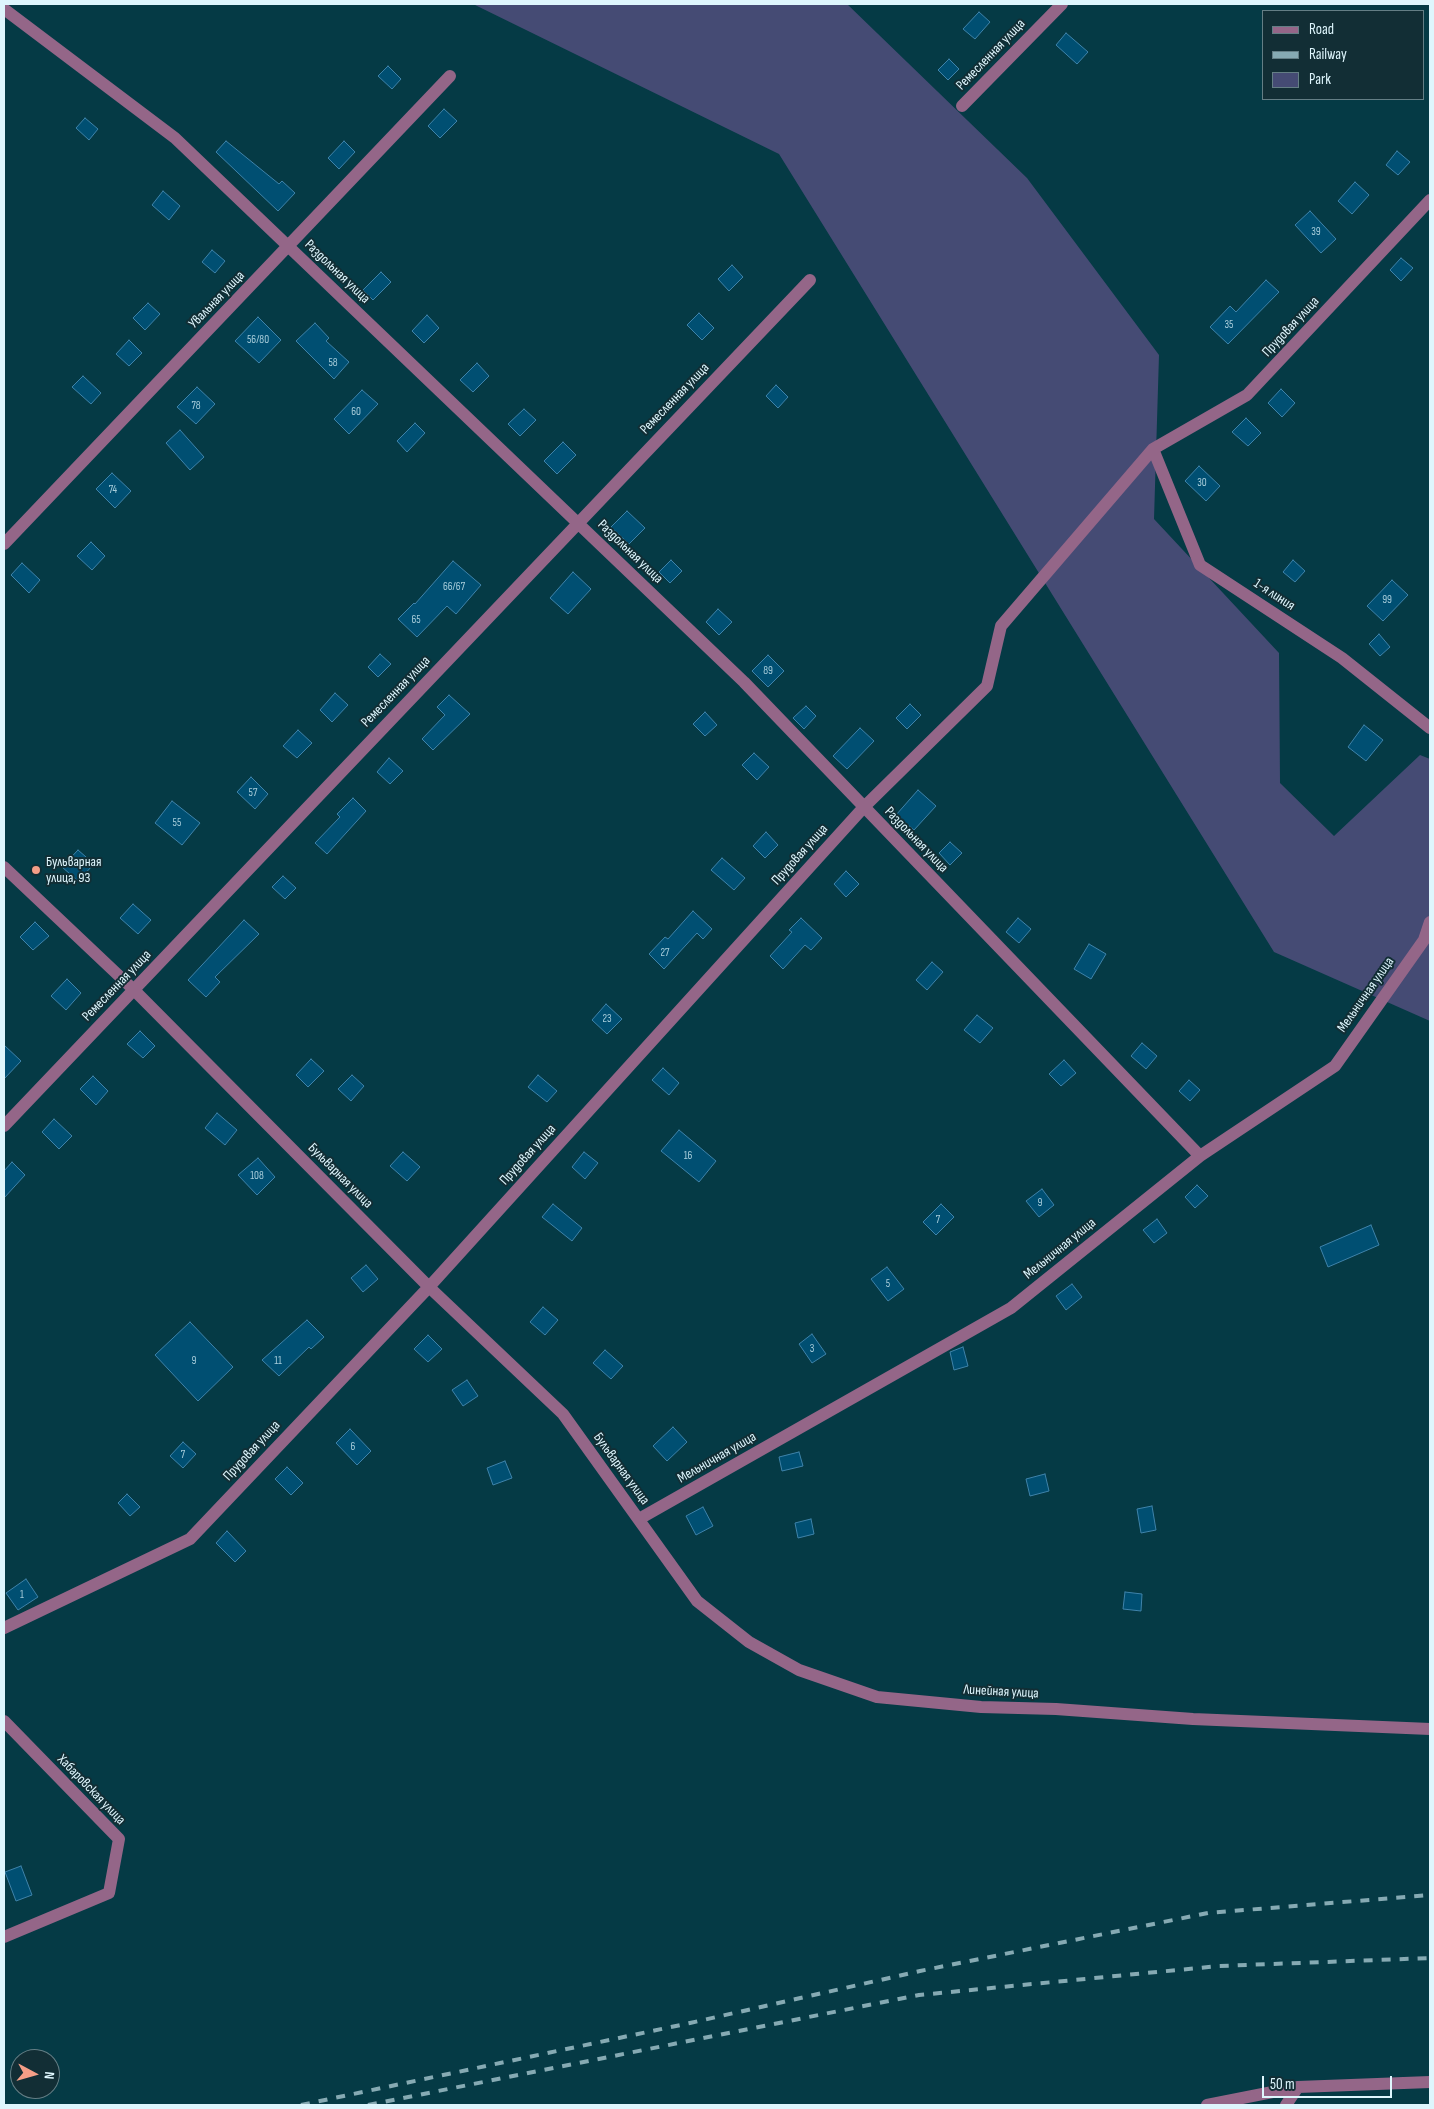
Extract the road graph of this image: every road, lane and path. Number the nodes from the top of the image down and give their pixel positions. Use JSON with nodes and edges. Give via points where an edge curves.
{"nodes":[{"id":1,"x":1062,"y":4,"type":"edge"},
{"id":2,"x":4,"y":9,"type":"edge"},
{"id":3,"x":450,"y":76,"type":"dead end"},
{"id":4,"x":962,"y":106,"type":"dead end"},
{"id":5,"x":1430,"y":200,"type":"edge"},
{"id":6,"x":288,"y":247,"type":"junction"},
{"id":7,"x":810,"y":280,"type":"dead end"},
{"id":8,"x":1153,"y":448,"type":"junction"},
{"id":9,"x":578,"y":523,"type":"junction"},
{"id":10,"x":4,"y":544,"type":"edge"},
{"id":11,"x":1430,"y":728,"type":"edge"},
{"id":12,"x":864,"y":807,"type":"junction"},
{"id":13,"x":4,"y":867,"type":"edge"},
{"id":14,"x":1430,"y":922,"type":"edge"},
{"id":15,"x":134,"y":990,"type":"junction"},
{"id":16,"x":4,"y":1126,"type":"edge"},
{"id":17,"x":1200,"y":1156,"type":"junction"},
{"id":18,"x":428,"y":1287,"type":"junction"},
{"id":19,"x":639,"y":1519,"type":"junction"},
{"id":20,"x":4,"y":1628,"type":"edge"},
{"id":21,"x":4,"y":1721,"type":"edge"},
{"id":22,"x":1430,"y":1729,"type":"edge"},
{"id":23,"x":4,"y":1937,"type":"edge"},
{"id":24,"x":1430,"y":2082,"type":"edge"},
{"id":25,"x":1298,"y":2087,"type":"junction"},
{"id":26,"x":1207,"y":2105,"type":"edge"},
{"id":27,"x":1286,"y":2105,"type":"edge"}],
"edges":[{"from":1,"to":4,"type":"street","name":"Ремесленная улица"},
{"from":2,"to":6,"type":"street","name":"Раздольная улица","via":[[175,138]]},
{"from":3,"to":6,"type":"street","name":"Увальная улица"},
{"from":5,"to":8,"type":"street","name":"Прудовая улица","via":[[1248,395]]},
{"from":6,"to":9,"type":"street","name":"Раздольная улица"},
{"from":6,"to":10,"type":"street","name":"Увальная улица"},
{"from":7,"to":9,"type":"street","name":"Ремесленная улица"},
{"from":8,"to":11,"type":"street","name":"1-я линия","via":[[1200,565],[1342,658]]},
{"from":8,"to":12,"type":"street","name":"Прудовая улица","via":[[1001,626],[987,686]]},
{"from":9,"to":12,"type":"street","name":"Раздольная улица","via":[[744,682]]},
{"from":9,"to":15,"type":"street","name":"Ремесленная улица"},
{"from":12,"to":17,"type":"street","name":"Раздольная улица"},
{"from":12,"to":18,"type":"street","name":"Прудовая улица"},
{"from":13,"to":15,"type":"street","name":"Бульварная улица"},
{"from":14,"to":17,"type":"street","name":"Мельничная улица","via":[[1424,940],[1335,1066]]},
{"from":15,"to":16,"type":"street","name":"Ремесленная улица"},
{"from":15,"to":18,"type":"street","name":"Бульварная улица"},
{"from":17,"to":19,"type":"street","name":"Мельничная улица","via":[[1011,1308]]},
{"from":18,"to":19,"type":"street","name":"Бульварная улица","via":[[563,1414]]},
{"from":18,"to":20,"type":"street","name":"Прудовая улица","via":[[190,1539]]},
{"from":19,"to":22,"type":"street","name":"Линейная улица","via":[[698,1600],[749,1642],[799,1670],[878,1697],[982,1707]]},
{"from":21,"to":23,"type":"street","name":"Хабаровская улица","via":[[119,1840],[109,1893]]},
{"from":24,"to":25,"type":"street"},
{"from":25,"to":26,"type":"street"},
{"from":25,"to":27,"type":"street"}]}
